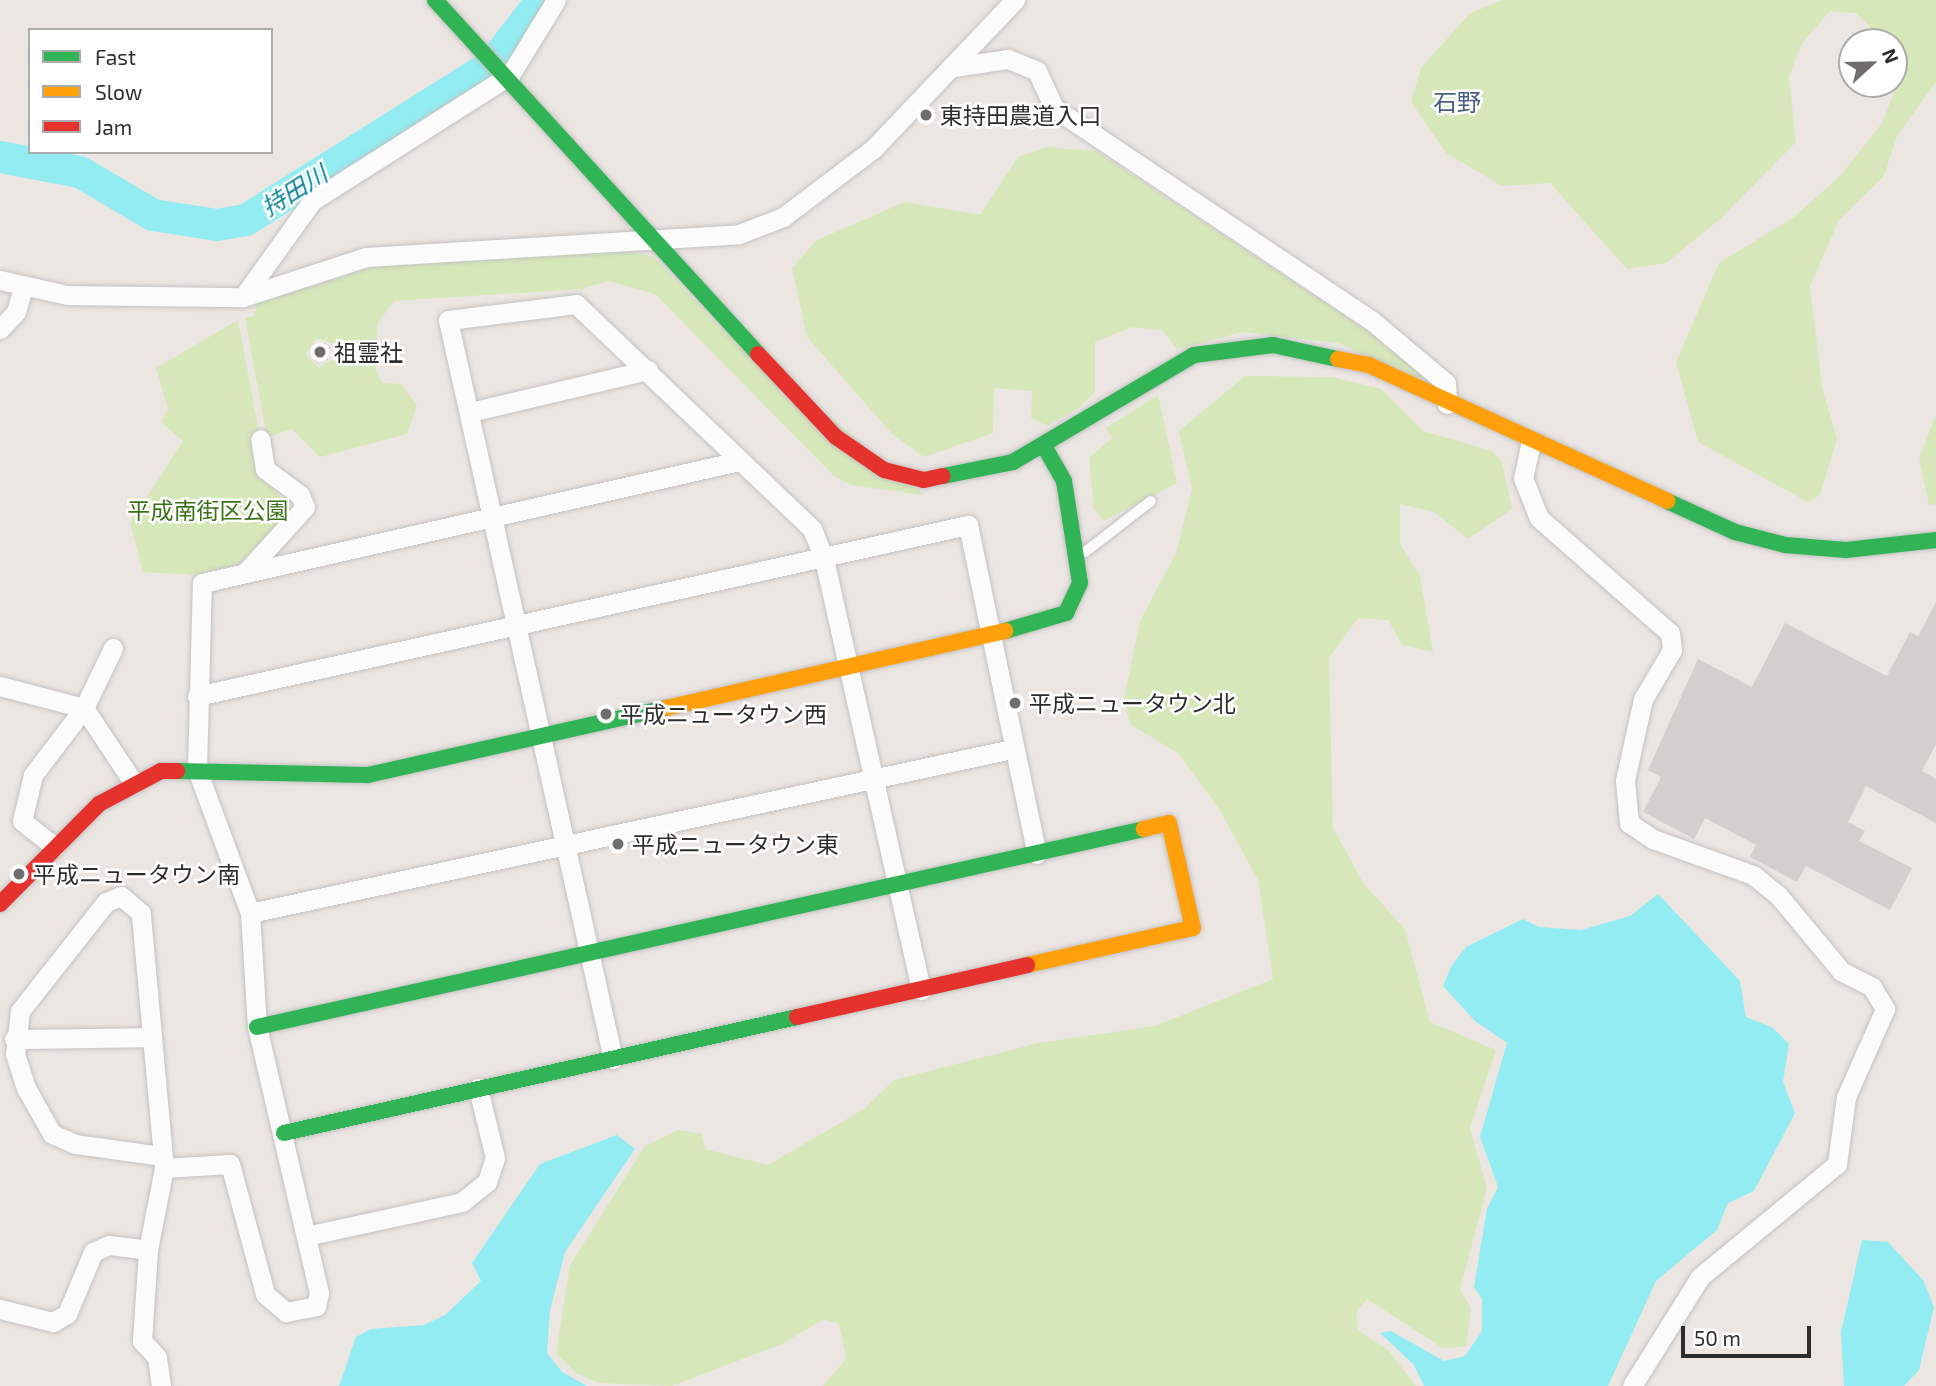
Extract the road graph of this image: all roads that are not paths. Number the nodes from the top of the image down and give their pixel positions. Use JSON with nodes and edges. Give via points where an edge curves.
{"nodes":[{"id":1,"x":435,"y":0,"type":"edge"},
{"id":2,"x":556,"y":0,"type":"edge"},
{"id":3,"x":1015,"y":0,"type":"edge"},
{"id":4,"x":954,"y":67,"type":"junction"},
{"id":5,"x":506,"y":72,"type":"junction"},
{"id":6,"x":657,"y":241,"type":"junction"},
{"id":7,"x":0,"y":280,"type":"edge"},
{"id":8,"x":23,"y":287,"type":"junction"},
{"id":9,"x":243,"y":297,"type":"junction"},
{"id":10,"x":0,"y":328,"type":"edge"},
{"id":11,"x":648,"y":370,"type":"junction"},
{"id":12,"x":1447,"y":404,"type":"junction"},
{"id":13,"x":470,"y":412,"type":"junction"},
{"id":14,"x":260,"y":439,"type":"dead end"},
{"id":15,"x":1531,"y":441,"type":"junction"},
{"id":16,"x":1044,"y":446,"type":"junction"},
{"id":17,"x":738,"y":461,"type":"junction"},
{"id":18,"x":1151,"y":501,"type":"dead end"},
{"id":19,"x":491,"y":519,"type":"junction"},
{"id":20,"x":1936,"y":540,"type":"edge"},
{"id":21,"x":1080,"y":555,"type":"junction"},
{"id":22,"x":824,"y":559,"type":"junction"},
{"id":23,"x":244,"y":573,"type":"junction"},
{"id":24,"x":516,"y":626,"type":"junction"},
{"id":25,"x":991,"y":633,"type":"junction"},
{"id":26,"x":113,"y":648,"type":"dead end"},
{"id":27,"x":847,"y":665,"type":"junction"},
{"id":28,"x":0,"y":686,"type":"edge"},
{"id":29,"x":197,"y":695,"type":"junction"},
{"id":30,"x":84,"y":708,"type":"junction"},
{"id":31,"x":539,"y":736,"type":"junction"},
{"id":32,"x":1012,"y":748,"type":"junction"},
{"id":33,"x":197,"y":770,"type":"junction"},
{"id":34,"x":873,"y":780,"type":"junction"},
{"id":35,"x":133,"y":782,"type":"junction"},
{"id":36,"x":565,"y":845,"type":"junction"},
{"id":37,"x":55,"y":847,"type":"junction"},
{"id":38,"x":1037,"y":854,"type":"junction"},
{"id":39,"x":895,"y":885,"type":"junction"},
{"id":40,"x":0,"y":904,"type":"edge"},
{"id":41,"x":250,"y":913,"type":"junction"},
{"id":42,"x":589,"y":953,"type":"junction"},
{"id":43,"x":921,"y":990,"type":"junction"},
{"id":44,"x":257,"y":1027,"type":"junction"},
{"id":45,"x":151,"y":1037,"type":"junction"},
{"id":46,"x":14,"y":1039,"type":"junction"},
{"id":47,"x":613,"y":1059,"type":"junction"},
{"id":48,"x":478,"y":1088,"type":"junction"},
{"id":49,"x":284,"y":1133,"type":"junction"},
{"id":50,"x":163,"y":1162,"type":"junction"},
{"id":51,"x":306,"y":1236,"type":"junction"},
{"id":52,"x":148,"y":1250,"type":"junction"},
{"id":53,"x":0,"y":1309,"type":"edge"},
{"id":54,"x":161,"y":1386,"type":"edge"},
{"id":55,"x":1632,"y":1386,"type":"edge"}],
"edges":[{"from":1,"to":5,"type":"street"},
{"from":2,"to":5,"type":"street"},
{"from":3,"to":4,"type":"street"},
{"from":4,"to":6,"type":"street","via":[[873,149],[783,217],[739,234]]},
{"from":4,"to":12,"type":"street","via":[[1008,59],[1037,71],[1054,108],[1371,320],[1446,383]]},
{"from":5,"to":6,"type":"street"},
{"from":5,"to":9,"type":"street","via":[[312,201]]},
{"from":6,"to":9,"type":"street","via":[[366,257]]},
{"from":6,"to":16,"type":"street","via":[[836,437],[884,470],[924,480],[970,475]]},
{"from":7,"to":8,"type":"street"},
{"from":8,"to":9,"type":"street","via":[[67,295]]},
{"from":8,"to":10,"type":"street","via":[[16,312]]},
{"from":11,"to":13,"type":"street"},
{"from":11,"to":13,"type":"street","via":[[576,304],[448,320]]},
{"from":11,"to":17,"type":"street"},
{"from":12,"to":15,"type":"street"},
{"from":12,"to":16,"type":"street","via":[[1369,365],[1311,350],[1236,345],[1194,355],[1139,382]]},
{"from":13,"to":19,"type":"street"},
{"from":14,"to":23,"type":"street","via":[[265,469],[300,495],[305,507]]},
{"from":15,"to":20,"type":"street","via":[[1735,531],[1785,545],[1846,550]]},
{"from":15,"to":55,"type":"street","via":[[1523,478],[1539,518],[1670,633],[1672,650],[1643,699],[1625,780],[1629,823],[1653,839],[1753,875],[1778,895],[1841,971],[1872,987],[1885,1009],[1846,1097],[1837,1164],[1700,1277]]},
{"from":16,"to":21,"type":"street","via":[[1064,481]]},
{"from":17,"to":19,"type":"street"},
{"from":17,"to":22,"type":"street","via":[[812,528]]},
{"from":18,"to":21,"type":"lane"},
{"from":19,"to":23,"type":"street"},
{"from":19,"to":24,"type":"street"},
{"from":21,"to":25,"type":"street","via":[[1080,583],[1066,613]]},
{"from":22,"to":24,"type":"street"},
{"from":22,"to":25,"type":"street","via":[[968,525]]},
{"from":22,"to":27,"type":"street"},
{"from":23,"to":29,"type":"street","via":[[202,583]]},
{"from":24,"to":29,"type":"street"},
{"from":24,"to":31,"type":"street"},
{"from":25,"to":27,"type":"street"},
{"from":25,"to":32,"type":"street"},
{"from":26,"to":30,"type":"street"},
{"from":27,"to":31,"type":"street"},
{"from":27,"to":34,"type":"street"},
{"from":28,"to":30,"type":"street"},
{"from":29,"to":33,"type":"street"},
{"from":30,"to":35,"type":"street"},
{"from":30,"to":37,"type":"street","via":[[33,775],[22,821]]},
{"from":31,"to":33,"type":"street","via":[[368,775],[300,778]]},
{"from":31,"to":36,"type":"street"},
{"from":32,"to":34,"type":"street"},
{"from":32,"to":38,"type":"street"},
{"from":33,"to":35,"type":"street","via":[[160,771]]},
{"from":33,"to":41,"type":"street"},
{"from":34,"to":36,"type":"street"},
{"from":34,"to":39,"type":"street"},
{"from":35,"to":37,"type":"street","via":[[99,804]]},
{"from":36,"to":41,"type":"street"},
{"from":36,"to":42,"type":"street"},
{"from":37,"to":40,"type":"street"},
{"from":38,"to":39,"type":"street"},
{"from":38,"to":43,"type":"street","via":[[1169,823],[1193,929]]},
{"from":39,"to":42,"type":"street"},
{"from":39,"to":43,"type":"street"},
{"from":41,"to":44,"type":"street"},
{"from":42,"to":44,"type":"street"},
{"from":42,"to":47,"type":"street"},
{"from":43,"to":47,"type":"street"},
{"from":44,"to":49,"type":"street"},
{"from":45,"to":46,"type":"street"},
{"from":45,"to":46,"type":"street","via":[[141,913],[121,896],[106,902],[20,1012]]},
{"from":45,"to":50,"type":"street"},
{"from":46,"to":50,"type":"street","via":[[26,1088],[52,1134],[75,1144]]},
{"from":47,"to":48,"type":"street"},
{"from":48,"to":49,"type":"street"},
{"from":48,"to":51,"type":"street","via":[[495,1158],[487,1182],[462,1202]]},
{"from":49,"to":51,"type":"street"},
{"from":50,"to":51,"type":"street","via":[[225,1161],[234,1169],[261,1287],[286,1312],[318,1302]]},
{"from":50,"to":52,"type":"street"},
{"from":52,"to":53,"type":"street","via":[[109,1245],[93,1252],[67,1314],[53,1322]]},
{"from":52,"to":54,"type":"street","via":[[142,1341],[157,1357]]}]}
